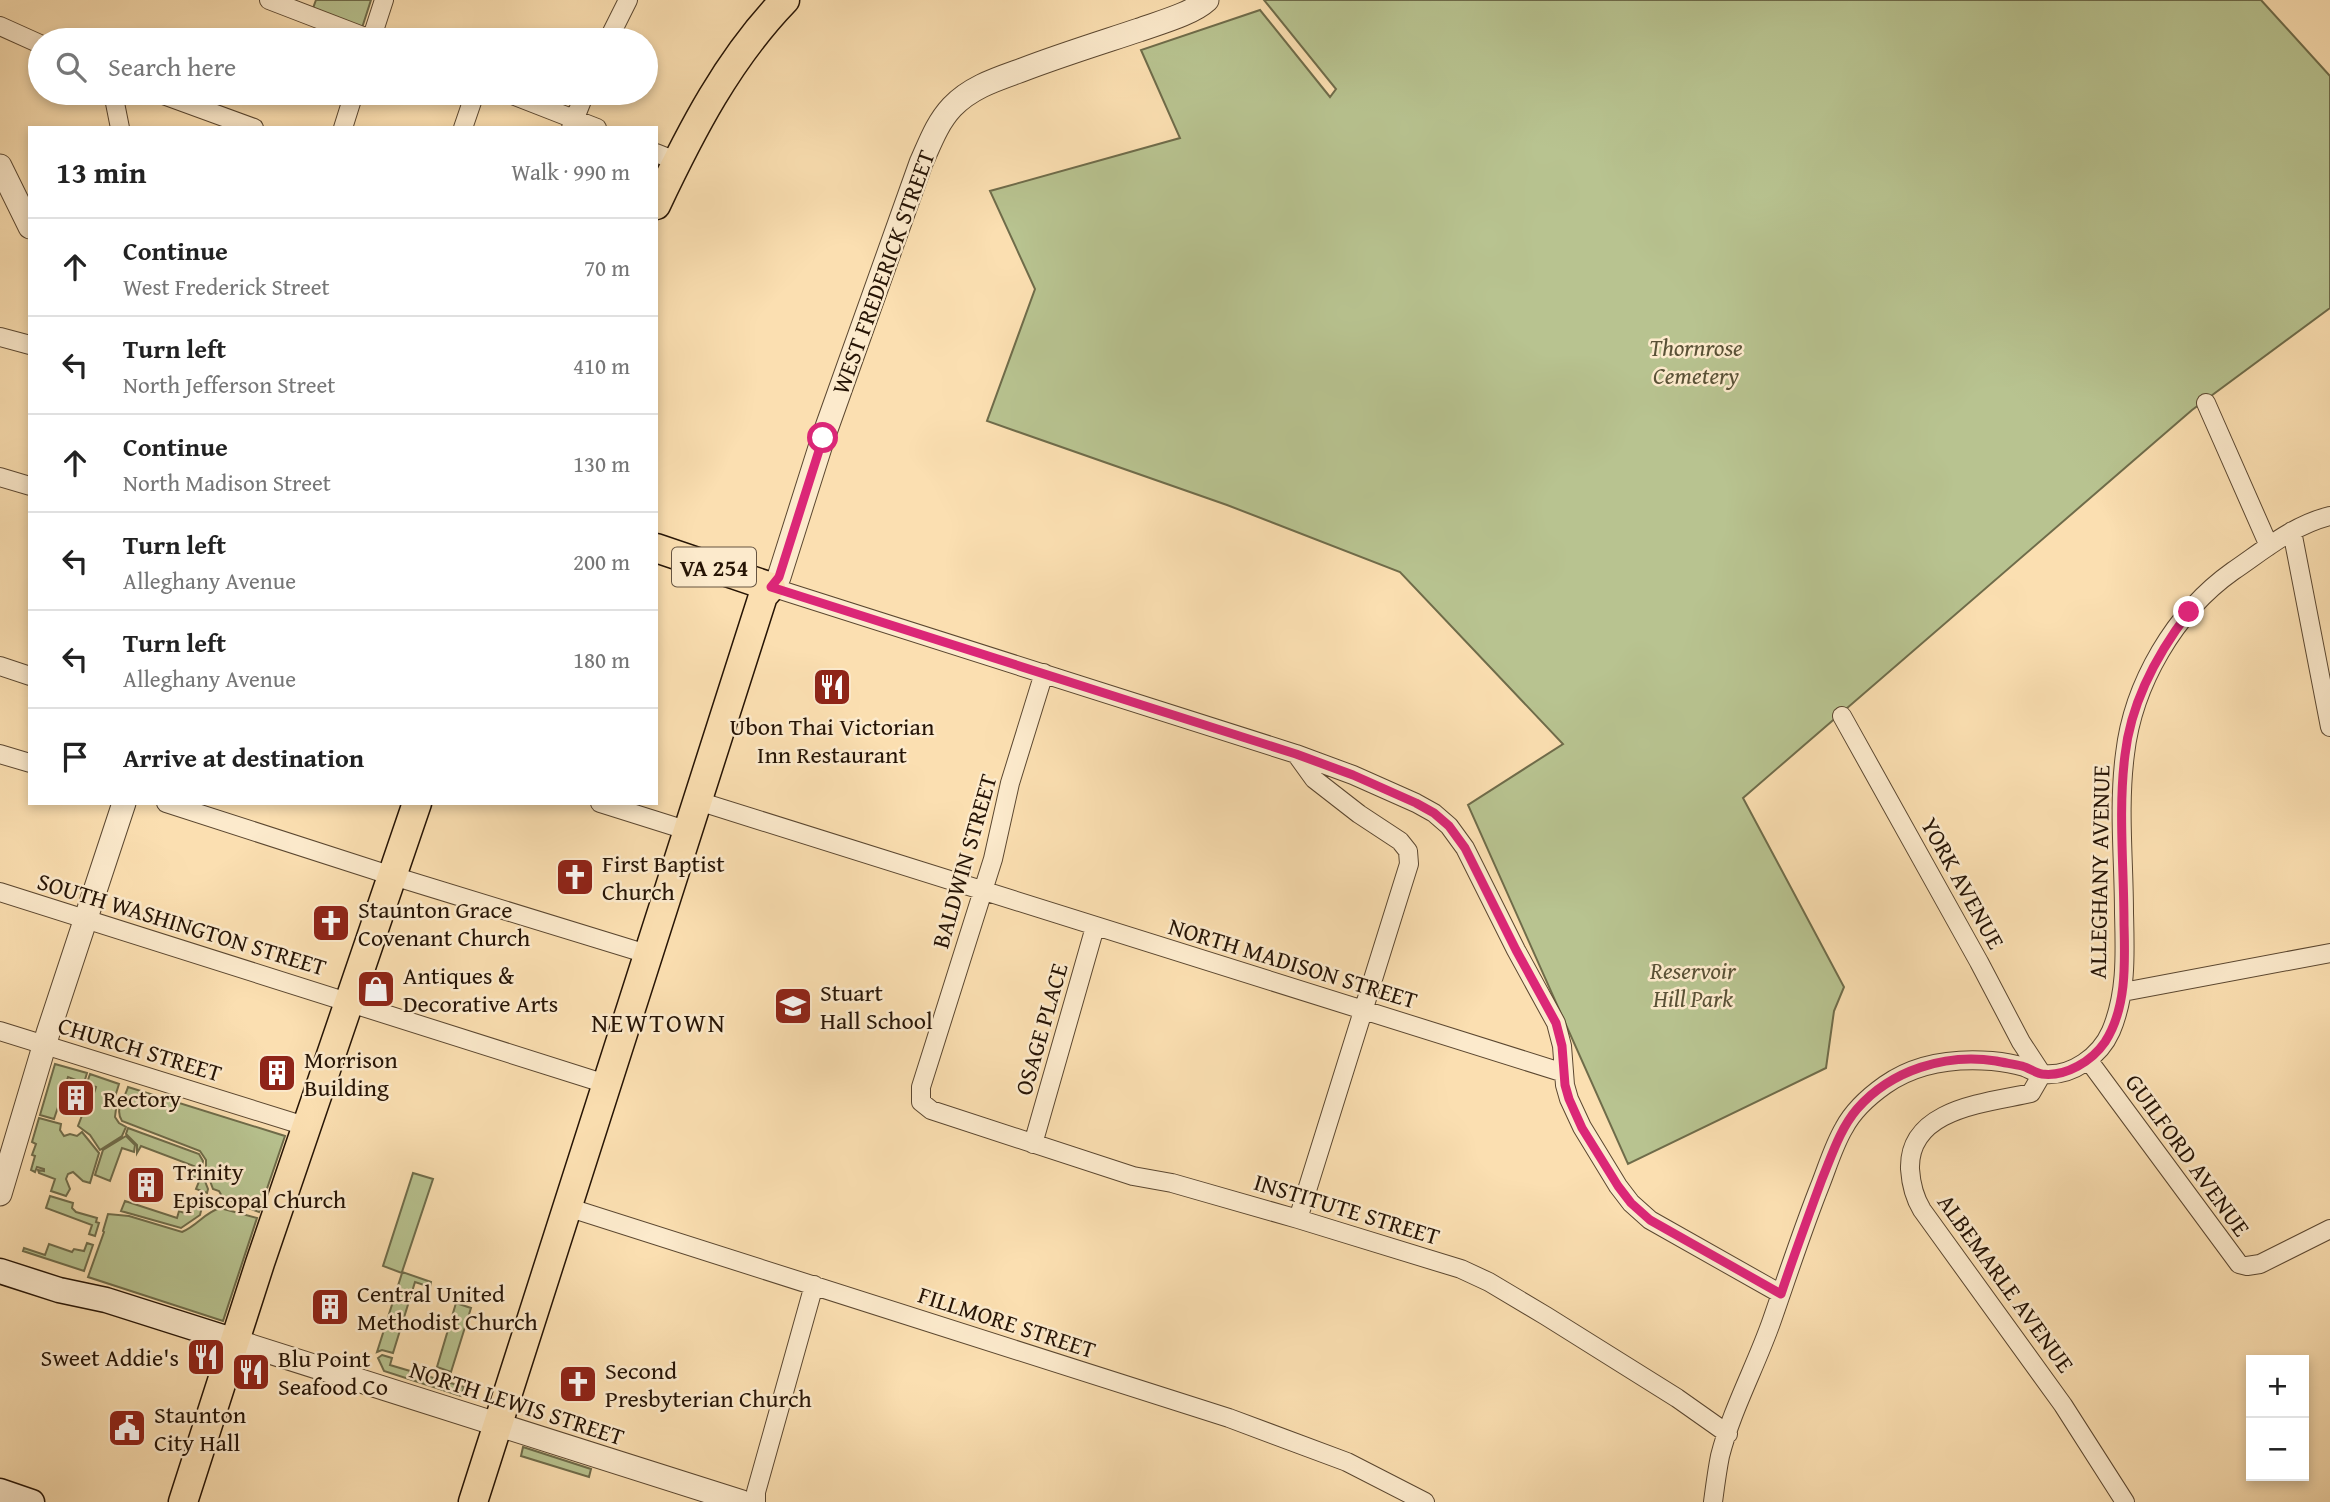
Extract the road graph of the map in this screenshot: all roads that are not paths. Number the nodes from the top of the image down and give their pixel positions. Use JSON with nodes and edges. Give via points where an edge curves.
{"nodes":[{"id":1,"x":269,"y":0,"type":"edge"},
{"id":2,"x":384,"y":0,"type":"edge"},
{"id":3,"x":628,"y":0,"type":"edge"},
{"id":4,"x":785,"y":0,"type":"edge"},
{"id":5,"x":1207,"y":0,"type":"edge"},
{"id":6,"x":0,"y":26,"type":"edge"},
{"id":7,"x":340,"y":28,"type":"edge"},
{"id":8,"x":375,"y":28,"type":"edge"},
{"id":9,"x":614,"y":28,"type":"edge"},
{"id":10,"x":28,"y":39,"type":"edge"},
{"id":11,"x":115,"y":105,"type":"edge"},
{"id":12,"x":191,"y":105,"type":"edge"},
{"id":13,"x":350,"y":105,"type":"edge"},
{"id":14,"x":471,"y":105,"type":"edge"},
{"id":15,"x":533,"y":105,"type":"edge"},
{"id":16,"x":580,"y":105,"type":"edge"},
{"id":17,"x":573,"y":123,"type":"edge"},
{"id":18,"x":120,"y":126,"type":"edge"},
{"id":19,"x":249,"y":126,"type":"edge"},
{"id":20,"x":344,"y":126,"type":"edge"},
{"id":21,"x":464,"y":126,"type":"edge"},
{"id":22,"x":666,"y":157,"type":"edge"},
{"id":23,"x":0,"y":166,"type":"edge"},
{"id":24,"x":658,"y":195,"type":"edge"},
{"id":25,"x":28,"y":223,"type":"edge"},
{"id":26,"x":0,"y":337,"type":"edge"},
{"id":27,"x":28,"y":344,"type":"edge"},
{"id":28,"x":2206,"y":403,"type":"dead end"},
{"id":29,"x":0,"y":477,"type":"edge"},
{"id":30,"x":28,"y":485,"type":"edge"},
{"id":31,"x":2330,"y":516,"type":"edge"},
{"id":32,"x":2292,"y":531,"type":"junction"},
{"id":33,"x":2269,"y":546,"type":"junction"},
{"id":34,"x":658,"y":549,"type":"edge"},
{"id":35,"x":771,"y":587,"type":"junction"},
{"id":36,"x":0,"y":666,"type":"edge"},
{"id":37,"x":1044,"y":673,"type":"junction"},
{"id":38,"x":28,"y":675,"type":"edge"},
{"id":39,"x":1842,"y":716,"type":"dead end"},
{"id":40,"x":2330,"y":727,"type":"edge"},
{"id":41,"x":0,"y":754,"type":"edge"},
{"id":42,"x":1296,"y":754,"type":"junction"},
{"id":43,"x":28,"y":762,"type":"edge"},
{"id":44,"x":698,"y":801,"type":"junction"},
{"id":45,"x":123,"y":805,"type":"edge"},
{"id":46,"x":172,"y":805,"type":"edge"},
{"id":47,"x":416,"y":805,"type":"edge"},
{"id":48,"x":606,"y":805,"type":"edge"},
{"id":49,"x":688,"y":831,"type":"junction"},
{"id":50,"x":393,"y":876,"type":"junction"},
{"id":51,"x":982,"y":891,"type":"junction"},
{"id":52,"x":0,"y":892,"type":"edge"},
{"id":53,"x":85,"y":919,"type":"junction"},
{"id":54,"x":1096,"y":927,"type":"junction"},
{"id":55,"x":2330,"y":953,"type":"edge"},
{"id":56,"x":647,"y":954,"type":"junction"},
{"id":57,"x":2123,"y":992,"type":"junction"},
{"id":58,"x":349,"y":1002,"type":"junction"},
{"id":59,"x":1364,"y":1011,"type":"junction"},
{"id":60,"x":0,"y":1031,"type":"edge"},
{"id":61,"x":45,"y":1044,"type":"junction"},
{"id":62,"x":2089,"y":1061,"type":"junction"},
{"id":63,"x":1564,"y":1073,"type":"junction"},
{"id":64,"x":2042,"y":1074,"type":"junction"},
{"id":65,"x":606,"y":1084,"type":"junction"},
{"id":66,"x":921,"y":1102,"type":"joint"},
{"id":67,"x":306,"y":1126,"type":"junction"},
{"id":68,"x":1033,"y":1144,"type":"junction"},
{"id":69,"x":0,"y":1194,"type":"edge"},
{"id":70,"x":568,"y":1207,"type":"junction"},
{"id":71,"x":1298,"y":1219,"type":"junction"},
{"id":72,"x":2330,"y":1230,"type":"edge"},
{"id":73,"x":0,"y":1271,"type":"edge"},
{"id":74,"x":814,"y":1285,"type":"junction"},
{"id":75,"x":1781,"y":1294,"type":"junction"},
{"id":76,"x":235,"y":1341,"type":"junction"},
{"id":77,"x":499,"y":1424,"type":"junction"},
{"id":78,"x":1728,"y":1434,"type":"junction"},
{"id":79,"x":0,"y":1491,"type":"edge"},
{"id":80,"x":32,"y":1502,"type":"edge"},
{"id":81,"x":183,"y":1502,"type":"edge"},
{"id":82,"x":473,"y":1502,"type":"edge"},
{"id":83,"x":743,"y":1502,"type":"edge"},
{"id":84,"x":756,"y":1502,"type":"edge"},
{"id":85,"x":1425,"y":1502,"type":"edge"},
{"id":86,"x":1713,"y":1502,"type":"edge"},
{"id":87,"x":2125,"y":1502,"type":"edge"}],
"edges":[{"from":1,"to":7,"type":"street"},
{"from":2,"to":8,"type":"street"},
{"from":3,"to":9,"type":"street"},
{"from":4,"to":22,"type":"main road","via":[[766,19]]},
{"from":5,"to":35,"type":"street","name":"WEST FREDERICK STREET","via":[[1157,24],[981,86],[961,98],[940,121],[823,438],[779,577]]},
{"from":6,"to":10,"type":"street"},
{"from":11,"to":18,"type":"street"},
{"from":12,"to":19,"type":"street"},
{"from":13,"to":20,"type":"street"},
{"from":14,"to":21,"type":"street"},
{"from":15,"to":17,"type":"street"},
{"from":16,"to":17,"type":"street"},
{"from":22,"to":24,"type":"main road"},
{"from":23,"to":25,"type":"street"},
{"from":26,"to":27,"type":"street"},
{"from":28,"to":33,"type":"street"},
{"from":29,"to":30,"type":"street"},
{"from":31,"to":32,"type":"street","name":"ALLEGHANY AVENUE"},
{"from":32,"to":33,"type":"street","name":"ALLEGHANY AVENUE"},
{"from":32,"to":40,"type":"street"},
{"from":33,"to":57,"type":"street","name":"ALLEGHANY AVENUE","via":[[2226,576],[2189,612],[2162,650],[2137,704],[2124,756]]},
{"from":34,"to":35,"type":"main road","number":"VA 254"},
{"from":35,"to":37,"type":"street"},
{"from":35,"to":44,"type":"main road","name":"WEST FREDERICK STREET","number":"VA 254","via":[[763,596]]},
{"from":36,"to":38,"type":"street"},
{"from":37,"to":42,"type":"street"},
{"from":37,"to":51,"type":"street","name":"BALDWIN STREET"},
{"from":39,"to":64,"type":"street","name":"YORK AVENUE"},
{"from":41,"to":43,"type":"street"},
{"from":42,"to":59,"type":"street","via":[[1314,779],[1401,841],[1408,851],[1409,863]]},
{"from":42,"to":63,"type":"street","via":[[1424,807],[1454,832],[1556,1023]]},
{"from":44,"to":49,"type":"main road","name":"WEST FREDERICK STREET","number":"VA 254"},
{"from":44,"to":51,"type":"street","name":"NORTH MADISON STREET"},
{"from":45,"to":53,"type":"street"},
{"from":46,"to":50,"type":"street"},
{"from":47,"to":50,"type":"main road"},
{"from":48,"to":49,"type":"street"},
{"from":49,"to":56,"type":"main road","name":"WEST FREDERICK STREET","number":"VA 254"},
{"from":50,"to":56,"type":"street"},
{"from":50,"to":58,"type":"main road"},
{"from":51,"to":54,"type":"street","name":"NORTH MADISON STREET"},
{"from":51,"to":66,"type":"street","name":"BALDWIN STREET","via":[[920,1087]]},
{"from":52,"to":53,"type":"street","name":"SOUTH WASHINGTON STREET"},
{"from":53,"to":58,"type":"street","name":"SOUTH WASHINGTON STREET"},
{"from":53,"to":61,"type":"street"},
{"from":54,"to":59,"type":"street","name":"NORTH MADISON STREET"},
{"from":54,"to":68,"type":"street","name":"OSAGE PLACE"},
{"from":55,"to":57,"type":"street"},
{"from":56,"to":65,"type":"main road","name":"WEST FREDERICK STREET","number":"VA 254"},
{"from":57,"to":62,"type":"street","name":"ALLEGHANY AVENUE","via":[[2110,1032]]},
{"from":58,"to":65,"type":"street","name":"SOUTH WASHINGTON STREET"},
{"from":58,"to":67,"type":"main road"},
{"from":59,"to":63,"type":"street","name":"NORTH MADISON STREET"},
{"from":59,"to":71,"type":"street"},
{"from":60,"to":61,"type":"street","name":"CHURCH STREET"},
{"from":61,"to":67,"type":"street","name":"CHURCH STREET"},
{"from":61,"to":69,"type":"street"},
{"from":62,"to":64,"type":"street"},
{"from":62,"to":72,"type":"street","name":"GUILFORD AVENUE","via":[[2239,1264],[2260,1264]]},
{"from":63,"to":75,"type":"street","via":[[1582,1128],[1641,1214]]},
{"from":64,"to":75,"type":"street","via":[[1993,1061],[1941,1062],[1912,1070],[1867,1100],[1838,1139]]},
{"from":64,"to":87,"type":"street","name":"ALBEMARLE AVENUE","via":[[2031,1093],[1952,1112],[1930,1125],[1910,1156],[1911,1182],[1922,1210],[2063,1405]]},
{"from":65,"to":70,"type":"main road","name":"WEST FREDERICK STREET","number":"VA 254"},
{"from":66,"to":68,"type":"street","name":"INSTITUTE STREET","via":[[931,1110]]},
{"from":67,"to":76,"type":"main road"},
{"from":68,"to":71,"type":"street","name":"INSTITUTE STREET","via":[[1133,1176]]},
{"from":70,"to":74,"type":"street","name":"FILLMORE STREET"},
{"from":70,"to":77,"type":"main road","name":"WEST FREDERICK STREET","number":"VA 254"},
{"from":71,"to":78,"type":"street","name":"INSTITUTE STREET","via":[[1482,1278]]},
{"from":73,"to":76,"type":"main road"},
{"from":74,"to":84,"type":"street"},
{"from":74,"to":85,"type":"street","name":"FILLMORE STREET","via":[[1229,1418],[1347,1462]]},
{"from":75,"to":78,"type":"street"},
{"from":76,"to":77,"type":"street","name":"NORTH LEWIS STREET"},
{"from":76,"to":81,"type":"main road"},
{"from":77,"to":82,"type":"main road","name":"WEST FREDERICK STREET","number":"VA 254"},
{"from":77,"to":83,"type":"street","name":"NORTH LEWIS STREET"},
{"from":78,"to":86,"type":"street"},
{"from":79,"to":80,"type":"main road"}]}
